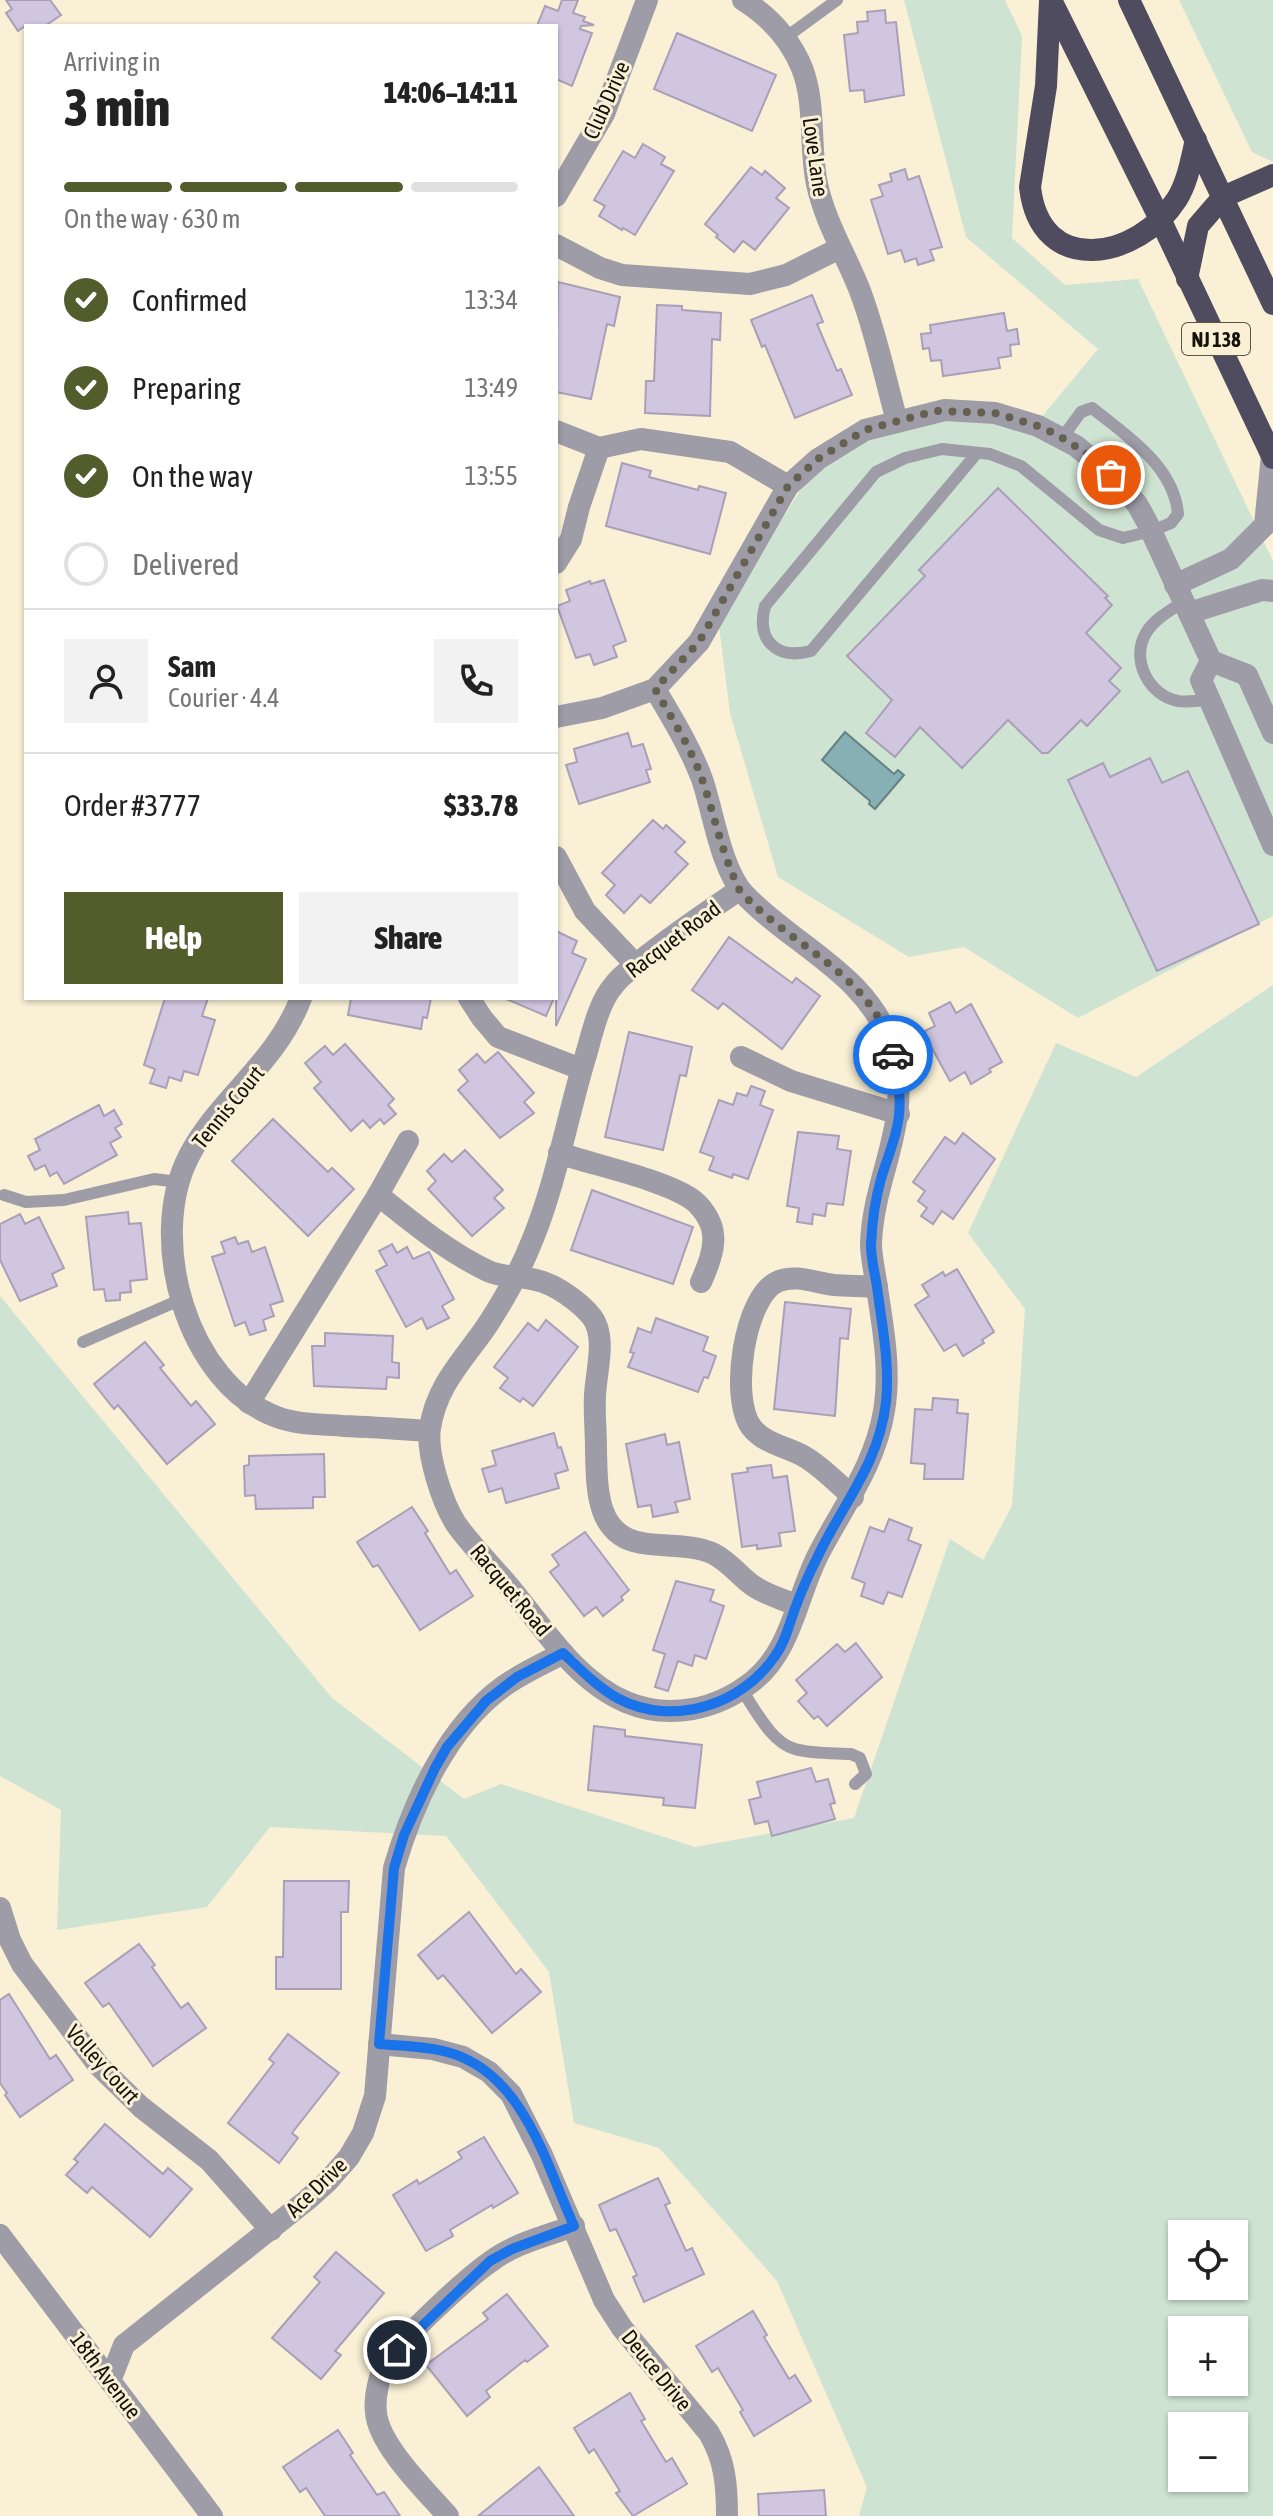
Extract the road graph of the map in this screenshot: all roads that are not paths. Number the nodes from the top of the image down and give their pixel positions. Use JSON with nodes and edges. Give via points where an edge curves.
{"nodes":[{"id":1,"x":647,"y":0,"type":"edge"},
{"id":2,"x":743,"y":0,"type":"edge"},
{"id":3,"x":837,"y":0,"type":"edge"},
{"id":4,"x":1051,"y":0,"type":"edge"},
{"id":5,"x":1129,"y":0,"type":"edge"},
{"id":6,"x":785,"y":38,"type":"junction"},
{"id":7,"x":1196,"y":140,"type":"junction"},
{"id":8,"x":1273,"y":175,"type":"edge"},
{"id":9,"x":558,"y":193,"type":"edge"},
{"id":10,"x":1223,"y":197,"type":"junction"},
{"id":11,"x":1160,"y":219,"type":"junction"},
{"id":12,"x":558,"y":246,"type":"edge"},
{"id":13,"x":840,"y":248,"type":"junction"},
{"id":14,"x":1187,"y":279,"type":"junction"},
{"id":15,"x":1273,"y":304,"type":"edge"},
{"id":16,"x":897,"y":421,"type":"junction"},
{"id":17,"x":558,"y":432,"type":"edge"},
{"id":18,"x":1062,"y":438,"type":"junction"},
{"id":19,"x":599,"y":448,"type":"junction"},
{"id":20,"x":977,"y":453,"type":"junction"},
{"id":21,"x":1272,"y":456,"type":"edge"},
{"id":22,"x":788,"y":486,"type":"junction"},
{"id":23,"x":1152,"y":531,"type":"junction"},
{"id":24,"x":558,"y":560,"type":"edge"},
{"id":25,"x":1273,"y":591,"type":"edge"},
{"id":26,"x":1182,"y":600,"type":"junction"},
{"id":27,"x":1211,"y":661,"type":"junction"},
{"id":28,"x":655,"y":689,"type":"junction"},
{"id":29,"x":1209,"y":700,"type":"junction"},
{"id":30,"x":558,"y":717,"type":"edge"},
{"id":31,"x":1273,"y":733,"type":"edge"},
{"id":32,"x":1273,"y":845,"type":"edge"},
{"id":33,"x":558,"y":861,"type":"edge"},
{"id":34,"x":739,"y":890,"type":"junction"},
{"id":35,"x":636,"y":965,"type":"junction"},
{"id":36,"x":300,"y":1000,"type":"edge"},
{"id":37,"x":470,"y":1000,"type":"edge"},
{"id":38,"x":741,"y":1057,"type":"dead end"},
{"id":39,"x":581,"y":1069,"type":"junction"},
{"id":40,"x":899,"y":1114,"type":"junction"},
{"id":41,"x":408,"y":1141,"type":"dead end"},
{"id":42,"x":559,"y":1153,"type":"junction"},
{"id":43,"x":179,"y":1182,"type":"junction"},
{"id":44,"x":4,"y":1195,"type":"dead end"},
{"id":45,"x":378,"y":1195,"type":"junction"},
{"id":46,"x":515,"y":1277,"type":"junction"},
{"id":47,"x":701,"y":1282,"type":"dead end"},
{"id":48,"x":877,"y":1287,"type":"junction"},
{"id":49,"x":182,"y":1299,"type":"junction"},
{"id":50,"x":83,"y":1342,"type":"dead end"},
{"id":51,"x":249,"y":1403,"type":"junction"},
{"id":52,"x":429,"y":1431,"type":"junction"},
{"id":53,"x":853,"y":1497,"type":"junction"},
{"id":54,"x":796,"y":1605,"type":"junction"},
{"id":55,"x":563,"y":1653,"type":"junction"},
{"id":56,"x":741,"y":1689,"type":"junction"},
{"id":57,"x":855,"y":1784,"type":"dead end"},
{"id":58,"x":0,"y":1908,"type":"edge"},
{"id":59,"x":379,"y":2044,"type":"junction"},
{"id":60,"x":574,"y":2226,"type":"junction"},
{"id":61,"x":271,"y":2230,"type":"junction"},
{"id":62,"x":0,"y":2235,"type":"edge"},
{"id":63,"x":110,"y":2381,"type":"junction"},
{"id":64,"x":212,"y":2516,"type":"edge"},
{"id":65,"x":448,"y":2516,"type":"edge"},
{"id":66,"x":727,"y":2516,"type":"edge"}],
"edges":[{"from":1,"to":9,"type":"street","name":"Club Drive","via":[[604,114]]},
{"from":2,"to":6,"type":"street","name":"Love Lane"},
{"from":3,"to":6,"type":"lane"},
{"from":4,"to":11,"type":"highway","number":"NJ 138"},
{"from":4,"to":11,"type":"highway","via":[[1046,86],[1030,187],[1036,216],[1059,241],[1094,251],[1119,247]]},
{"from":5,"to":7,"type":"highway","number":"NJ 138"},
{"from":6,"to":13,"type":"street","name":"Love Lane","via":[[807,84],[816,182]]},
{"from":7,"to":10,"type":"highway","number":"NJ 138"},
{"from":7,"to":11,"type":"highway","via":[[1186,182]]},
{"from":8,"to":10,"type":"highway"},
{"from":10,"to":14,"type":"highway","via":[[1198,226]]},
{"from":10,"to":15,"type":"highway","number":"NJ 138"},
{"from":11,"to":14,"type":"highway","number":"NJ 138"},
{"from":12,"to":13,"type":"street","via":[[622,275],[750,284],[786,275]]},
{"from":13,"to":16,"type":"street","name":"Love Lane","via":[[863,298]]},
{"from":14,"to":21,"type":"highway","number":"NJ 138"},
{"from":16,"to":18,"type":"street","via":[[935,411],[975,411],[1018,419]]},
{"from":16,"to":22,"type":"street","via":[[840,444]]},
{"from":17,"to":19,"type":"street"},
{"from":18,"to":23,"type":"street","via":[[1118,481]]},
{"from":18,"to":23,"type":"lane","via":[[1081,412],[1092,408],[1140,446],[1162,471],[1177,502],[1178,514],[1171,523]]},
{"from":19,"to":22,"type":"street","via":[[641,439],[730,452]]},
{"from":19,"to":24,"type":"street","via":[[571,539]]},
{"from":20,"to":20,"type":"lane","via":[[942,449],[876,472],[765,606],[765,638],[794,656],[811,651]]},
{"from":20,"to":23,"type":"lane","via":[[1021,466],[1099,530],[1123,538]]},
{"from":21,"to":26,"type":"street","via":[[1265,525]]},
{"from":22,"to":28,"type":"street","via":[[699,642]]},
{"from":23,"to":26,"type":"street"},
{"from":25,"to":26,"type":"street"},
{"from":26,"to":27,"type":"street"},
{"from":26,"to":29,"type":"lane","via":[[1146,632],[1141,664],[1148,682],[1160,693],[1178,701]]},
{"from":27,"to":29,"type":"street","via":[[1201,680]]},
{"from":27,"to":31,"type":"street","via":[[1247,675]]},
{"from":28,"to":30,"type":"street"},
{"from":28,"to":34,"type":"street","name":"Racquet Road","via":[[689,747]]},
{"from":29,"to":32,"type":"street"},
{"from":33,"to":35,"type":"street","via":[[585,911]]},
{"from":34,"to":35,"type":"street","name":"Racquet Road"},
{"from":34,"to":40,"type":"street","name":"Racquet Road","via":[[864,995],[892,1047]]},
{"from":35,"to":39,"type":"street","name":"Racquet Road","via":[[611,987]]},
{"from":36,"to":43,"type":"street","name":"Tennis Court","via":[[274,1050],[202,1135]]},
{"from":37,"to":39,"type":"street","via":[[498,1037]]},
{"from":38,"to":40,"type":"street","via":[[791,1081]]},
{"from":39,"to":42,"type":"street","name":"Racquet Road"},
{"from":40,"to":48,"type":"street","name":"Racquet Road","via":[[875,1208],[871,1249]]},
{"from":41,"to":45,"type":"street"},
{"from":42,"to":46,"type":"street","name":"Racquet Road","via":[[538,1226]]},
{"from":42,"to":47,"type":"street","via":[[692,1199],[713,1233]]},
{"from":43,"to":44,"type":"lane","via":[[154,1179],[64,1200],[26,1202]]},
{"from":43,"to":49,"type":"street","name":"Tennis Court","via":[[171,1228]]},
{"from":45,"to":46,"type":"street","via":[[466,1259],[492,1273]]},
{"from":45,"to":51,"type":"street"},
{"from":46,"to":52,"type":"street","name":"Racquet Road","via":[[444,1385]]},
{"from":46,"to":54,"type":"street","via":[[551,1286],[593,1318],[599,1362],[597,1481],[610,1526],[638,1543],[712,1553],[755,1587]]},
{"from":48,"to":53,"type":"street","name":"Racquet Road","via":[[887,1359],[886,1403],[873,1454]]},
{"from":48,"to":53,"type":"street","via":[[799,1278],[776,1282],[754,1309],[743,1359],[743,1400],[752,1428],[808,1458]]},
{"from":49,"to":50,"type":"lane"},
{"from":49,"to":51,"type":"street","name":"Tennis Court","via":[[219,1374]]},
{"from":51,"to":52,"type":"street","name":"Tennis Court","via":[[302,1423]]},
{"from":52,"to":55,"type":"street","name":"Racquet Road","via":[[435,1471],[456,1523]]},
{"from":53,"to":54,"type":"street","name":"Racquet Road"},
{"from":54,"to":56,"type":"street","name":"Racquet Road","via":[[774,1657]]},
{"from":55,"to":56,"type":"street","name":"Racquet Road","via":[[619,1699],[655,1710],[710,1706]]},
{"from":55,"to":59,"type":"street","name":"Ace Drive","via":[[486,1701],[435,1768],[394,1868]]},
{"from":56,"to":57,"type":"lane","via":[[784,1744],[860,1758],[866,1774]]},
{"from":58,"to":61,"type":"street","name":"Volley Court","via":[[22,1964],[99,2066],[209,2160]]},
{"from":59,"to":60,"type":"street","name":"Deuce Drive","via":[[448,2052],[477,2064],[501,2083],[520,2108]]},
{"from":59,"to":61,"type":"street","name":"Ace Drive","via":[[369,2117],[349,2157]]},
{"from":60,"to":65,"type":"street","via":[[490,2261],[386,2364],[378,2385],[380,2428],[402,2464]]},
{"from":60,"to":66,"type":"street","name":"Deuce Drive","via":[[604,2300],[622,2328],[719,2450]]},
{"from":61,"to":63,"type":"street","name":"Ace Drive","via":[[124,2345]]},
{"from":62,"to":63,"type":"street","name":"18th Avenue"},
{"from":63,"to":64,"type":"street","name":"18th Avenue"}]}
